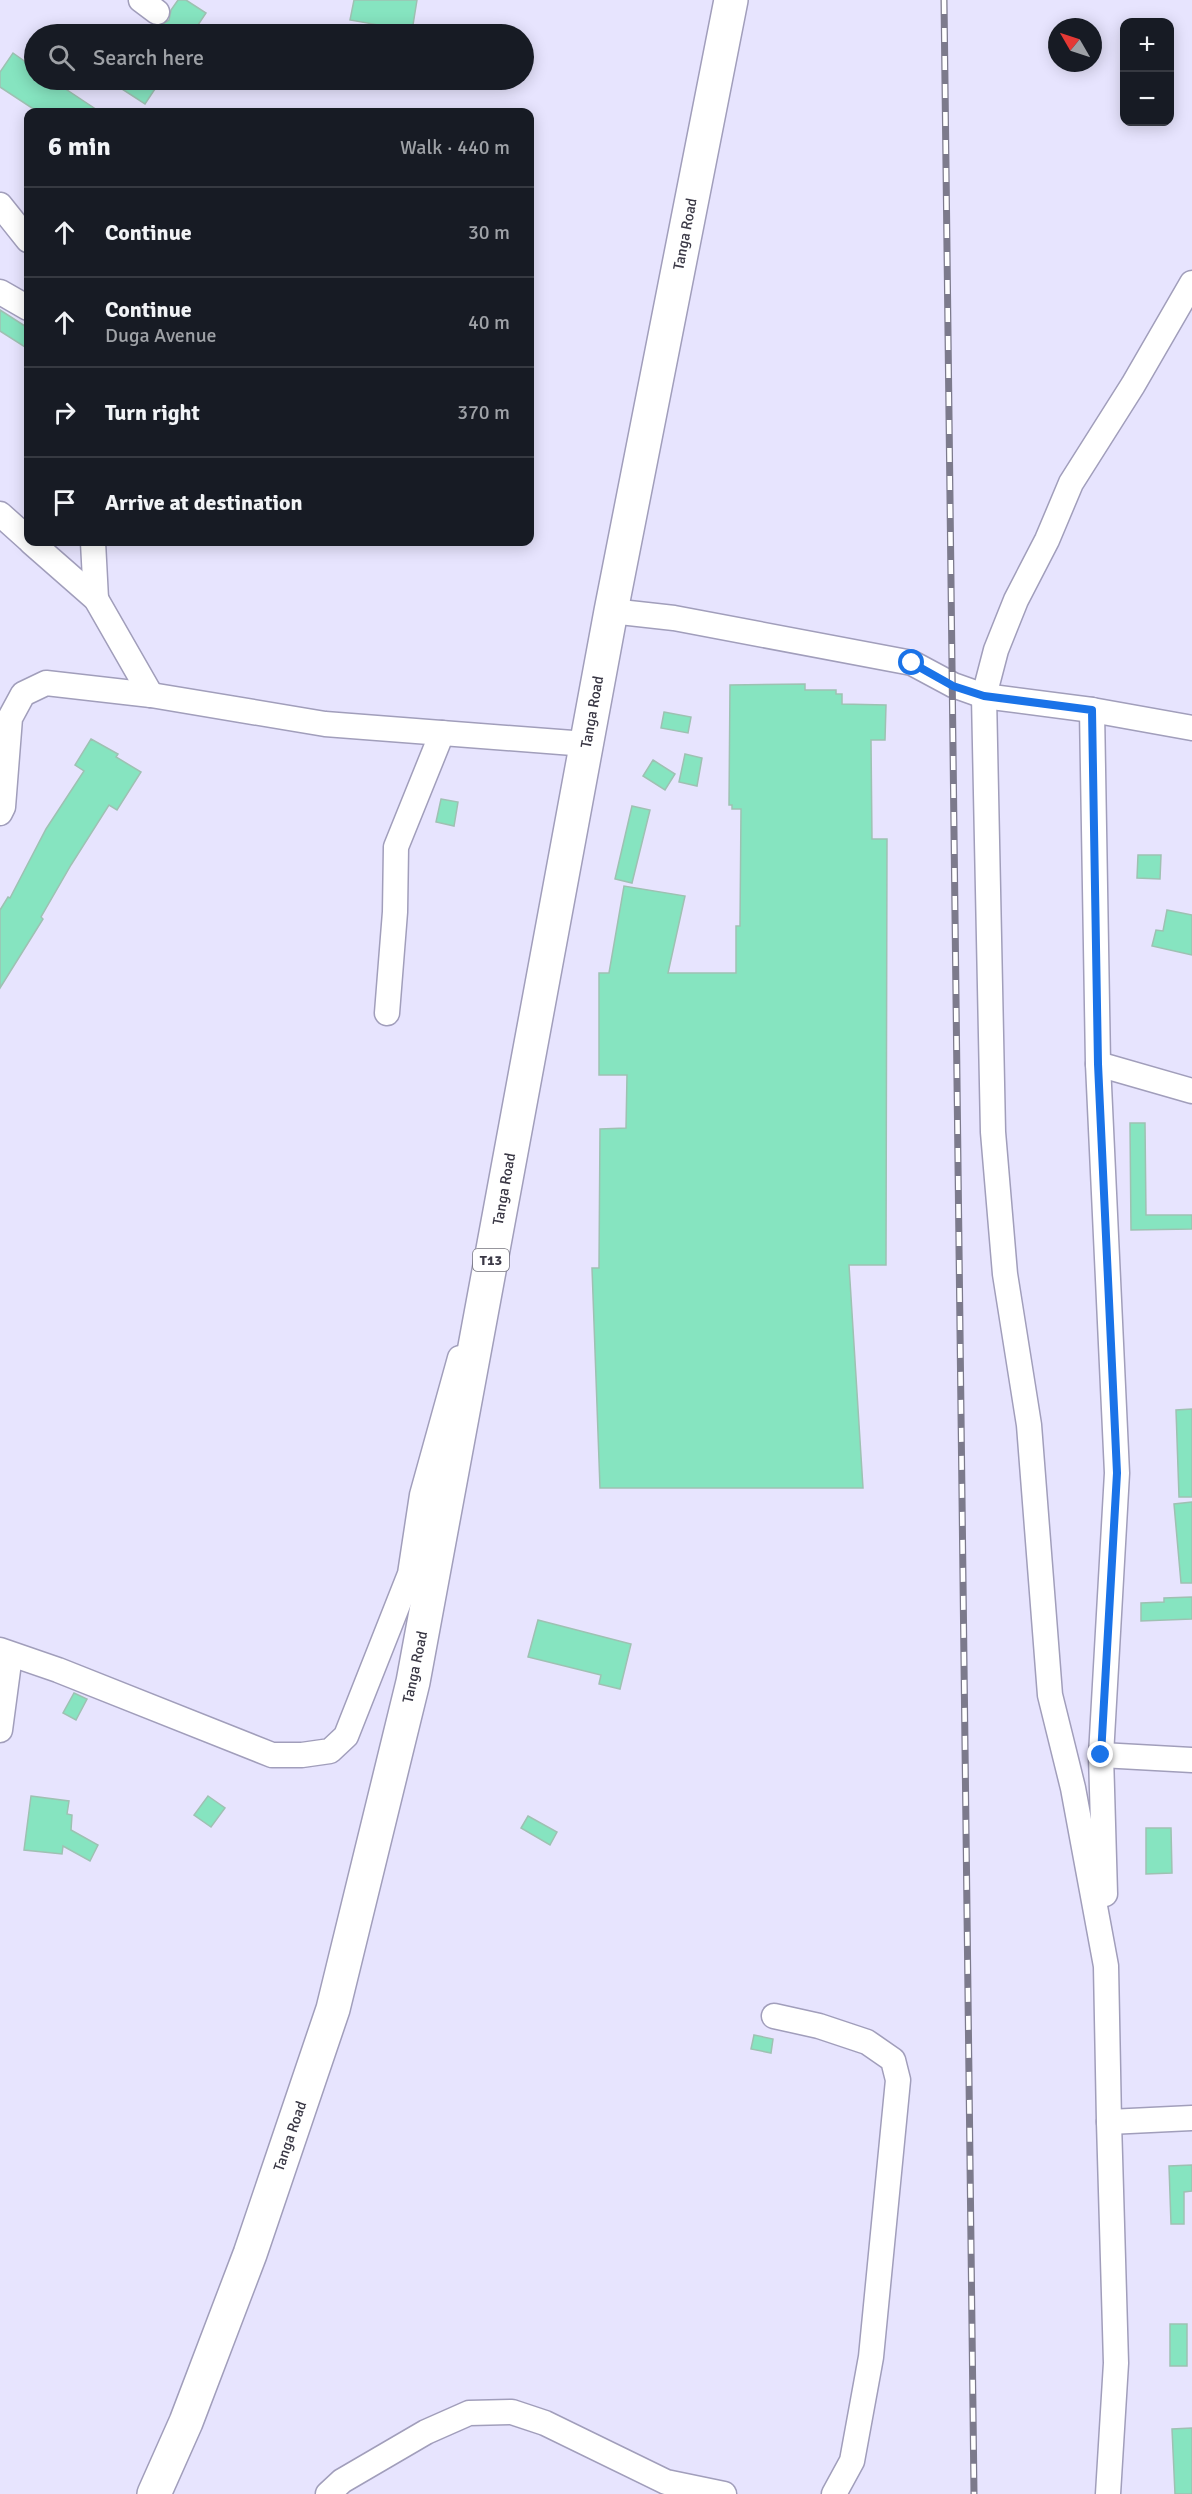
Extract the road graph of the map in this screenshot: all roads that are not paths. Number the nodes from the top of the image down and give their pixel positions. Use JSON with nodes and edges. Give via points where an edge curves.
{"nodes":[{"id":1,"x":731,"y":0,"type":"edge"},
{"id":2,"x":0,"y":205,"type":"edge"},
{"id":3,"x":24,"y":235,"type":"edge"},
{"id":4,"x":1192,"y":283,"type":"edge"},
{"id":5,"x":0,"y":292,"type":"edge"},
{"id":6,"x":24,"y":306,"type":"edge"},
{"id":7,"x":0,"y":514,"type":"edge"},
{"id":8,"x":24,"y":535,"type":"edge"},
{"id":9,"x":37,"y":546,"type":"edge"},
{"id":10,"x":93,"y":546,"type":"edge"},
{"id":11,"x":96,"y":599,"type":"junction"},
{"id":12,"x":611,"y":612,"type":"junction"},
{"id":13,"x":151,"y":695,"type":"junction"},
{"id":14,"x":984,"y":696,"type":"junction"},
{"id":15,"x":1092,"y":710,"type":"junction"},
{"id":16,"x":5,"y":724,"type":"edge"},
{"id":17,"x":1192,"y":728,"type":"edge"},
{"id":18,"x":442,"y":733,"type":"junction"},
{"id":19,"x":586,"y":744,"type":"junction"},
{"id":20,"x":0,"y":813,"type":"edge"},
{"id":21,"x":387,"y":1013,"type":"dead end"},
{"id":22,"x":1098,"y":1064,"type":"junction"},
{"id":23,"x":1192,"y":1090,"type":"edge"},
{"id":24,"x":486,"y":1286,"type":"junction"},
{"id":25,"x":5,"y":1653,"type":"edge"},
{"id":26,"x":0,"y":1730,"type":"edge"},
{"id":27,"x":1101,"y":1755,"type":"junction"},
{"id":28,"x":1192,"y":1760,"type":"edge"},
{"id":29,"x":1107,"y":1966,"type":"junction"},
{"id":30,"x":774,"y":2016,"type":"dead end"},
{"id":31,"x":1192,"y":2118,"type":"edge"},
{"id":32,"x":1108,"y":2122,"type":"junction"},
{"id":33,"x":154,"y":2494,"type":"edge"},
{"id":34,"x":328,"y":2494,"type":"edge"},
{"id":35,"x":724,"y":2494,"type":"edge"},
{"id":36,"x":834,"y":2494,"type":"edge"},
{"id":37,"x":1108,"y":2494,"type":"edge"}],
"edges":[{"from":1,"to":12,"type":"highway","name":"Tanga Road","number":"T13"},
{"from":2,"to":3,"type":"street"},
{"from":4,"to":14,"type":"street","via":[[1071,483],[1016,600],[996,650]]},
{"from":5,"to":6,"type":"street"},
{"from":7,"to":8,"type":"street"},
{"from":9,"to":11,"type":"street"},
{"from":10,"to":11,"type":"street"},
{"from":11,"to":13,"type":"street"},
{"from":12,"to":14,"type":"street","via":[[674,618],[912,663],[953,686]]},
{"from":12,"to":19,"type":"highway","name":"Tanga Road","number":"T13"},
{"from":13,"to":16,"type":"street","via":[[46,683],[23,694]]},
{"from":13,"to":18,"type":"street","via":[[325,724]]},
{"from":14,"to":15,"type":"street"},
{"from":14,"to":29,"type":"street","via":[[993,1132],[1005,1274],[1029,1425],[1050,1695],[1073,1788]]},
{"from":15,"to":17,"type":"street"},
{"from":15,"to":22,"type":"street"},
{"from":16,"to":20,"type":"street"},
{"from":18,"to":19,"type":"street"},
{"from":18,"to":21,"type":"street","via":[[396,847]]},
{"from":19,"to":24,"type":"highway","name":"Tanga Road","number":"T13"},
{"from":22,"to":23,"type":"street"},
{"from":22,"to":27,"type":"street","via":[[1117,1473]]},
{"from":24,"to":25,"type":"street","via":[[457,1365],[422,1494],[410,1574],[346,1736],[330,1751],[272,1755],[58,1670]]},
{"from":24,"to":33,"type":"highway","name":"Tanga Road","number":"T13","via":[[412,1682],[333,2009],[250,2254]]},
{"from":25,"to":26,"type":"street"},
{"from":27,"to":28,"type":"street"},
{"from":27,"to":29,"type":"street"},
{"from":29,"to":32,"type":"street"},
{"from":30,"to":36,"type":"street","via":[[867,2042],[893,2060],[898,2080],[871,2357],[852,2461]]},
{"from":31,"to":32,"type":"street"},
{"from":32,"to":37,"type":"street","via":[[1116,2363]]},
{"from":34,"to":35,"type":"street","via":[[342,2481],[437,2427],[470,2413],[512,2412],[545,2423],[666,2482]]}]}
